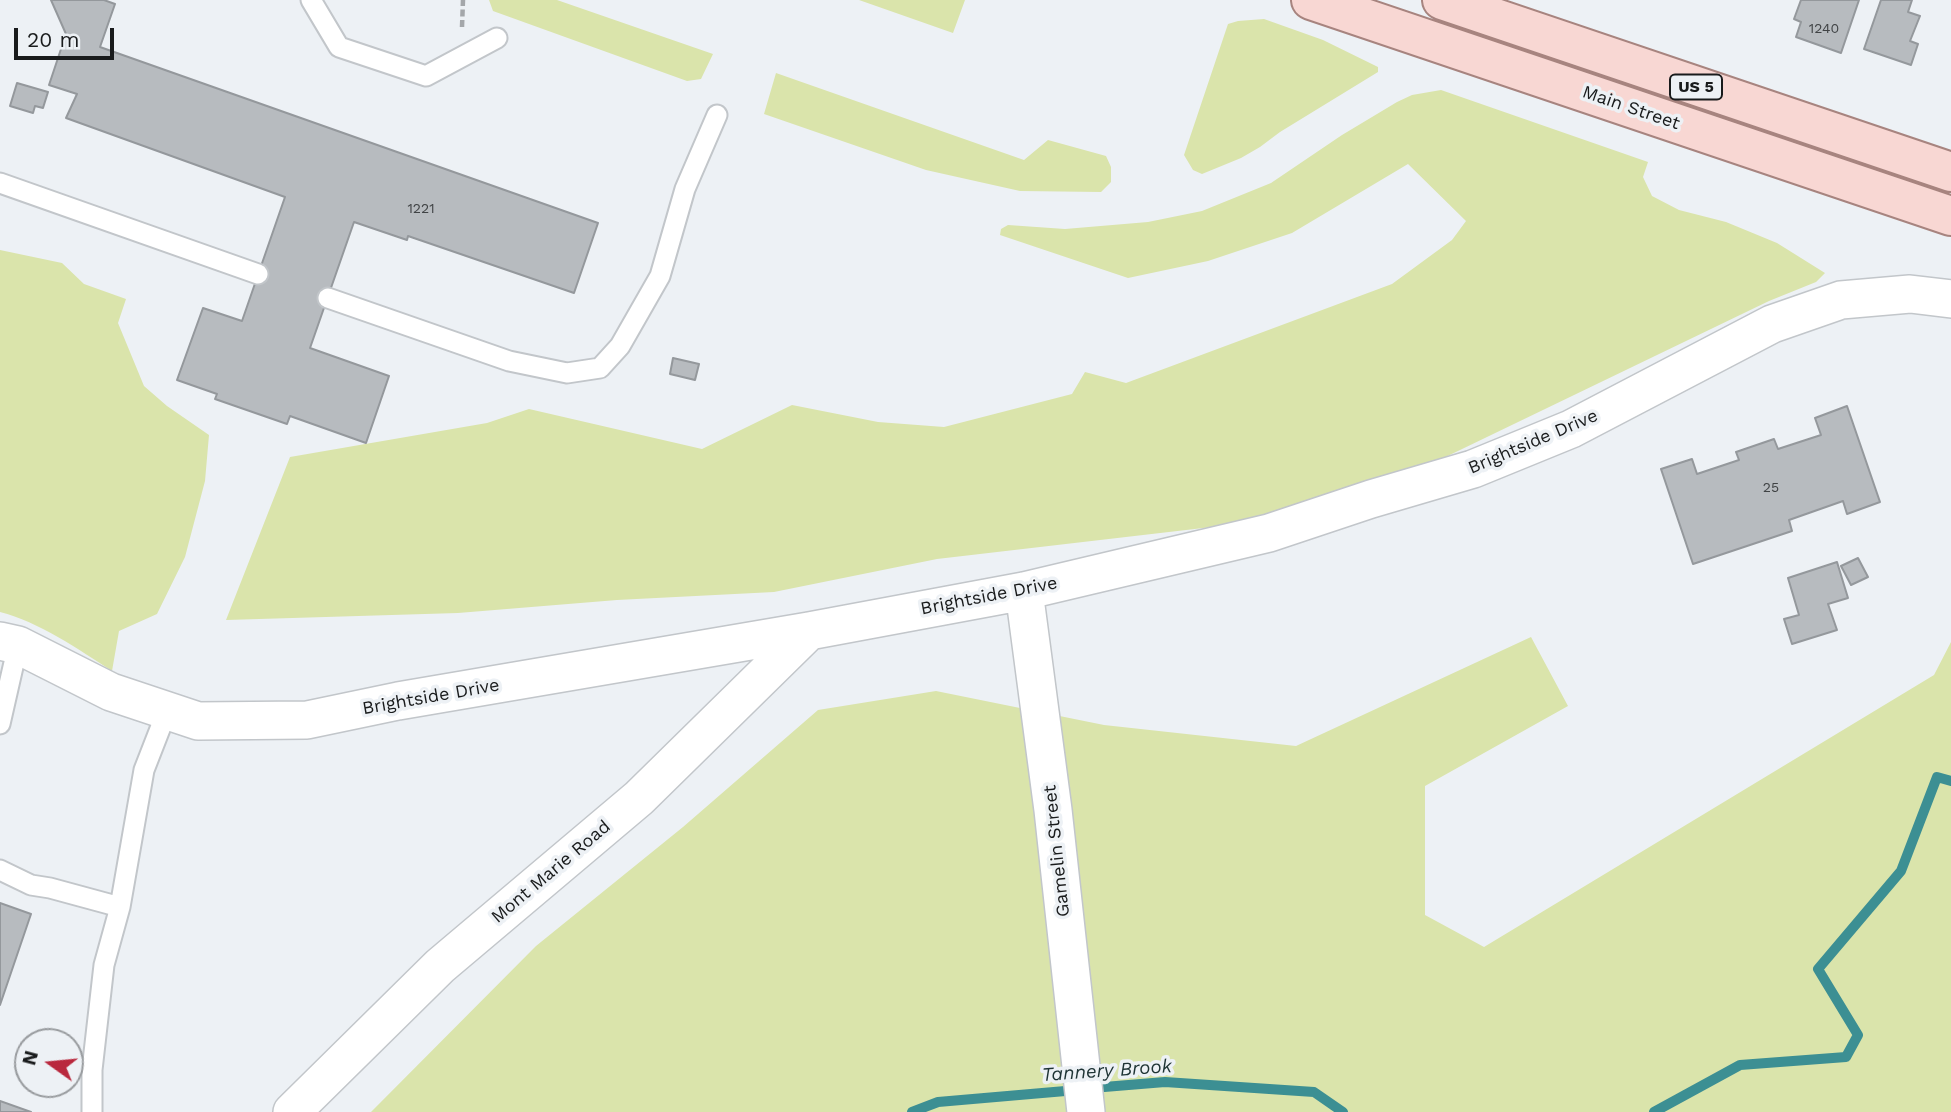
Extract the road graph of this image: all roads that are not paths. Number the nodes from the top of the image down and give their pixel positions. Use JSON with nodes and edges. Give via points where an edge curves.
{"nodes":[{"id":1,"x":311,"y":0,"type":"edge"},
{"id":2,"x":1311,"y":0,"type":"edge"},
{"id":3,"x":1442,"y":0,"type":"edge"},
{"id":4,"x":497,"y":38,"type":"dead end"},
{"id":5,"x":717,"y":115,"type":"dead end"},
{"id":6,"x":1951,"y":172,"type":"edge"},
{"id":7,"x":0,"y":183,"type":"edge"},
{"id":8,"x":1951,"y":216,"type":"edge"},
{"id":9,"x":258,"y":274,"type":"dead end"},
{"id":10,"x":328,"y":298,"type":"dead end"},
{"id":11,"x":1951,"y":299,"type":"edge"},
{"id":12,"x":1024,"y":591,"type":"junction"},
{"id":13,"x":809,"y":631,"type":"junction"},
{"id":14,"x":9,"y":643,"type":"edge"},
{"id":15,"x":167,"y":711,"type":"junction"},
{"id":16,"x":0,"y":724,"type":"edge"},
{"id":17,"x":0,"y":870,"type":"edge"},
{"id":18,"x":120,"y":907,"type":"junction"},
{"id":19,"x":92,"y":1112,"type":"edge"},
{"id":20,"x":292,"y":1112,"type":"edge"},
{"id":21,"x":1086,"y":1112,"type":"edge"}],
"edges":[{"from":1,"to":4,"type":"lane","via":[[339,47],[426,76]]},
{"from":2,"to":8,"type":"main road","name":"Main Street","number":"US 5"},
{"from":3,"to":6,"type":"main road","number":"US 5"},
{"from":5,"to":10,"type":"lane","via":[[685,189],[660,276],[620,346],[600,368],[567,373],[509,361]]},
{"from":7,"to":9,"type":"lane"},
{"from":11,"to":12,"type":"street","name":"Brightside Drive","via":[[1910,293],[1841,300],[1772,324],[1571,429],[1473,469],[1269,533]]},
{"from":12,"to":13,"type":"street","name":"Brightside Drive"},
{"from":12,"to":21,"type":"street","name":"Gamelin Street"},
{"from":13,"to":15,"type":"street","name":"Brightside Drive","via":[[307,720],[198,721]]},
{"from":13,"to":20,"type":"street","name":"Mont Marie Road","via":[[639,798],[440,966]]},
{"from":14,"to":15,"type":"street","name":"Brightside Drive","via":[[111,692]]},
{"from":14,"to":16,"type":"lane"},
{"from":15,"to":18,"type":"lane","via":[[144,770]]},
{"from":17,"to":18,"type":"lane","via":[[31,885]]},
{"from":18,"to":19,"type":"lane","via":[[104,965]]}]}
